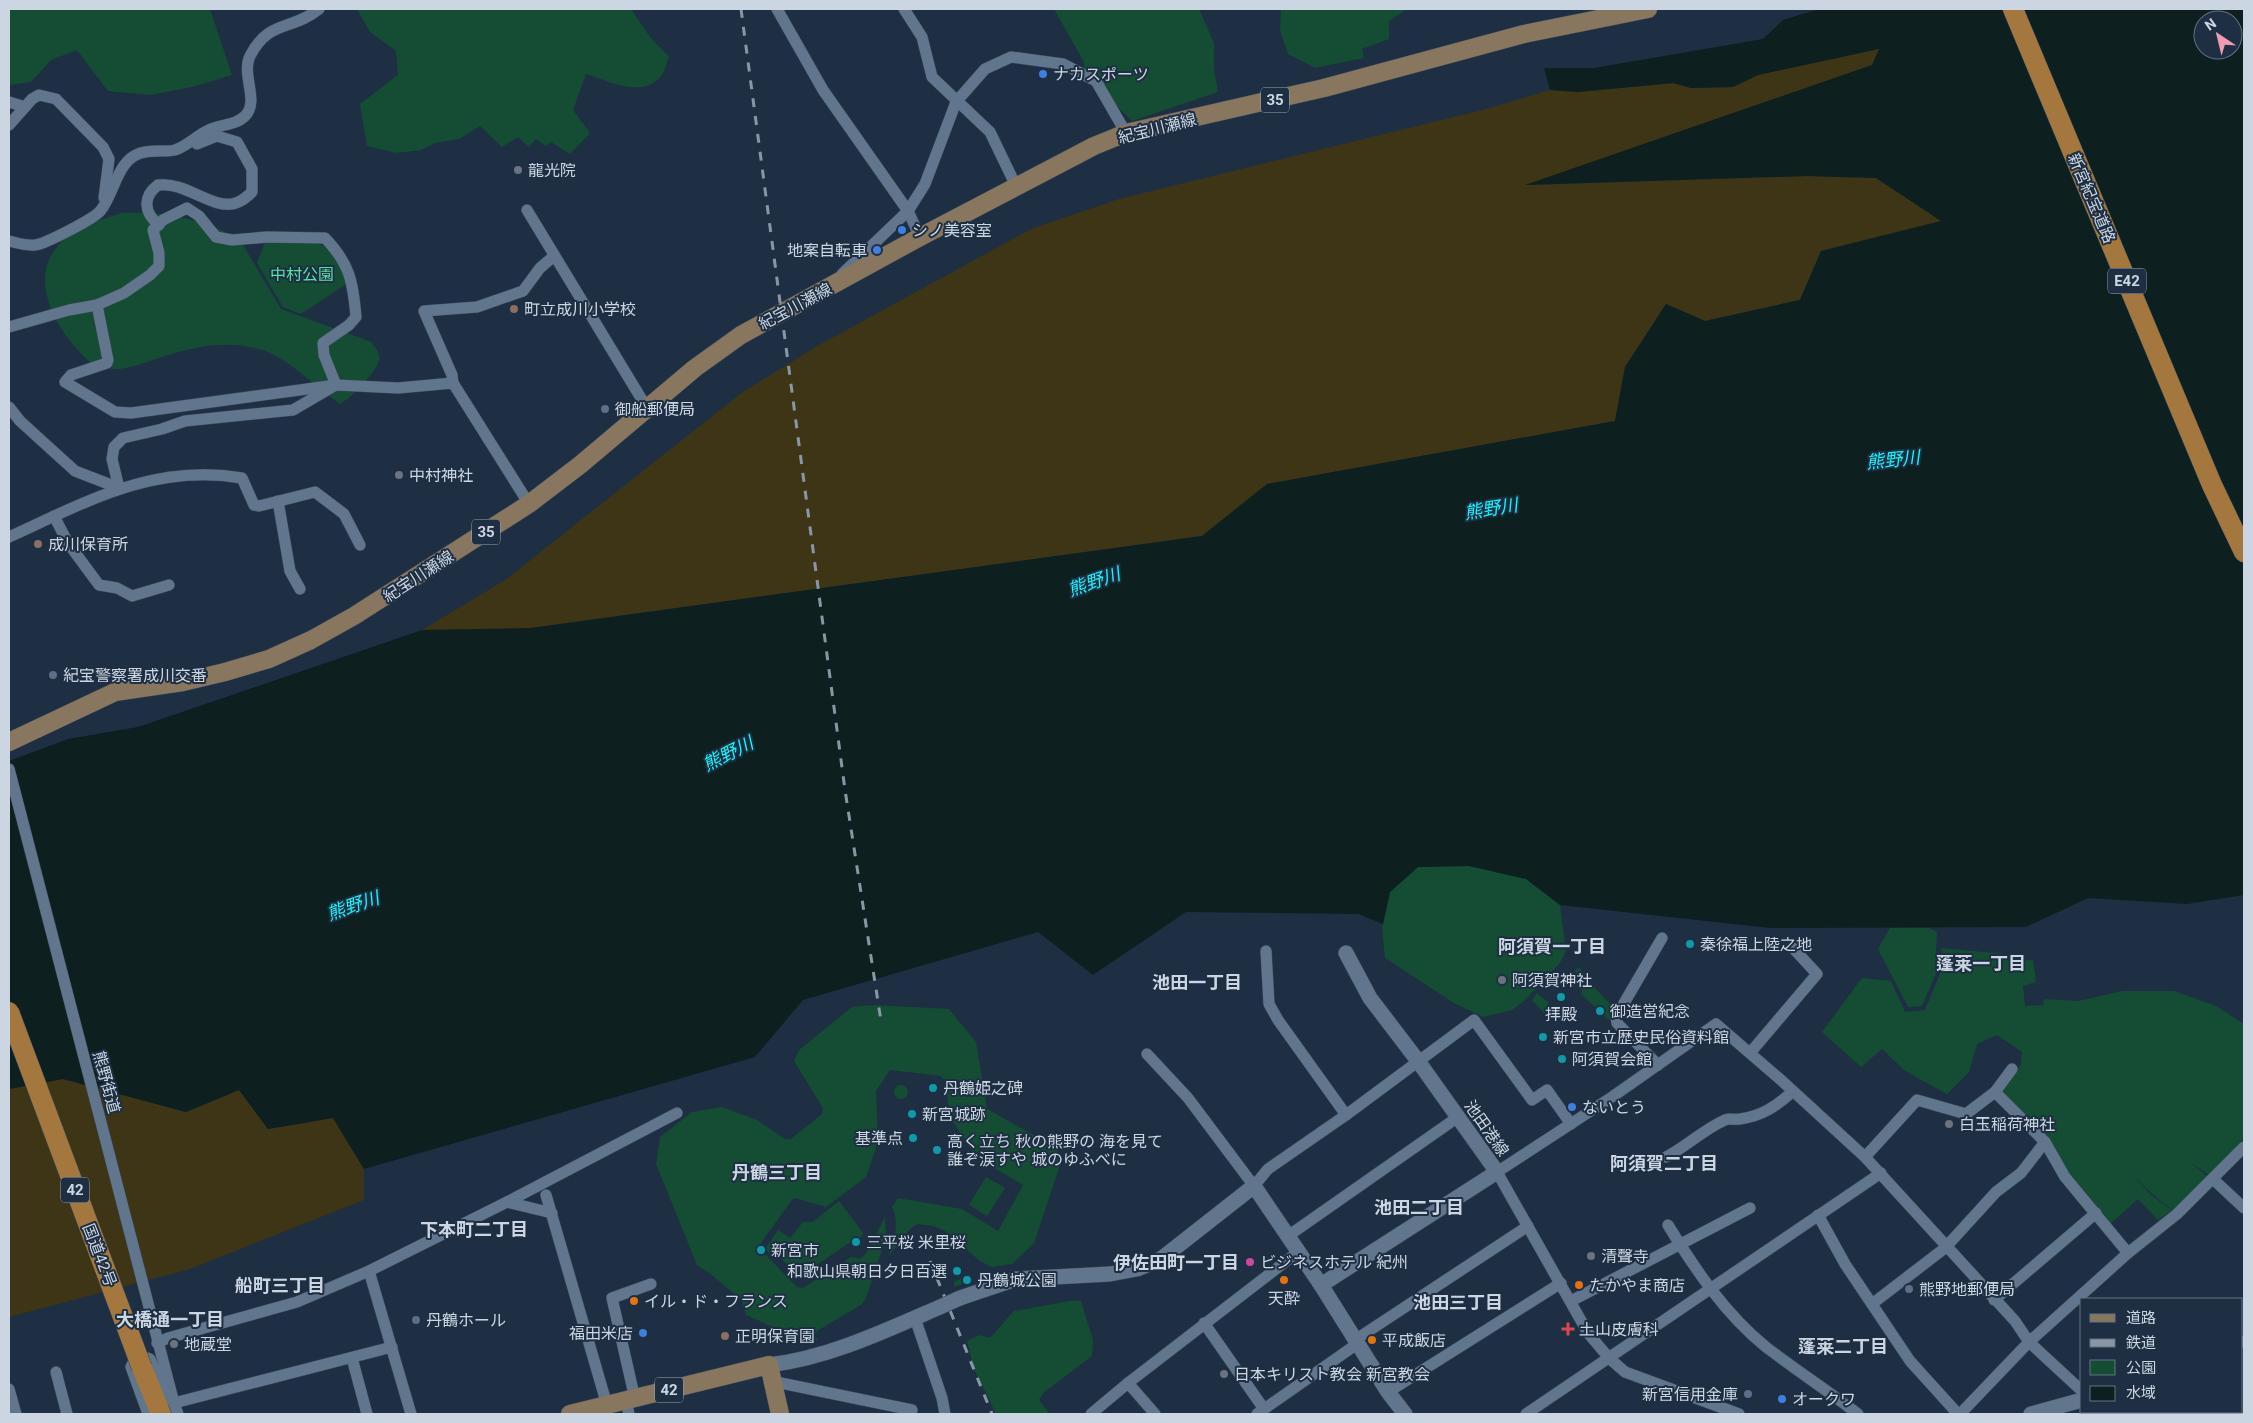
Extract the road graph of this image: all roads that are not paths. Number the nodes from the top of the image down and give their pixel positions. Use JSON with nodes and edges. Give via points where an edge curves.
{"nodes":[{"id":1,"x":319,"y":9,"type":"edge"},
{"id":2,"x":777,"y":9,"type":"edge"},
{"id":3,"x":904,"y":9,"type":"edge"},
{"id":4,"x":1648,"y":9,"type":"edge"},
{"id":5,"x":2013,"y":9,"type":"edge"},
{"id":6,"x":2022,"y":9,"type":"edge"},
{"id":7,"x":9,"y":102,"type":"edge"},
{"id":8,"x":956,"y":102,"type":"junction"},
{"id":9,"x":25,"y":107,"type":"junction"},
{"id":10,"x":9,"y":125,"type":"edge"},
{"id":11,"x":1126,"y":133,"type":"junction"},
{"id":12,"x":175,"y":150,"type":"junction"},
{"id":13,"x":1016,"y":186,"type":"junction"},
{"id":14,"x":526,"y":210,"type":"dead end"},
{"id":15,"x":908,"y":211,"type":"junction"},
{"id":16,"x":101,"y":212,"type":"junction"},
{"id":17,"x":158,"y":225,"type":"junction"},
{"id":18,"x":920,"y":237,"type":"junction"},
{"id":19,"x":9,"y":241,"type":"edge"},
{"id":20,"x":554,"y":256,"type":"junction"},
{"id":21,"x":822,"y":292,"type":"junction"},
{"id":22,"x":97,"y":305,"type":"junction"},
{"id":23,"x":9,"y":327,"type":"edge"},
{"id":24,"x":453,"y":384,"type":"junction"},
{"id":25,"x":336,"y":385,"type":"junction"},
{"id":26,"x":9,"y":408,"type":"edge"},
{"id":27,"x":647,"y":408,"type":"junction"},
{"id":28,"x":119,"y":488,"type":"junction"},
{"id":29,"x":278,"y":501,"type":"junction"},
{"id":30,"x":529,"y":504,"type":"junction"},
{"id":31,"x":54,"y":516,"type":"junction"},
{"id":32,"x":2244,"y":532,"type":"edge"},
{"id":33,"x":9,"y":537,"type":"edge"},
{"id":34,"x":360,"y":545,"type":"dead end"},
{"id":35,"x":2244,"y":552,"type":"edge"},
{"id":36,"x":169,"y":585,"type":"dead end"},
{"id":37,"x":300,"y":589,"type":"dead end"},
{"id":38,"x":9,"y":742,"type":"edge"},
{"id":39,"x":9,"y":769,"type":"edge"},
{"id":40,"x":1662,"y":938,"type":"dead end"},
{"id":41,"x":1793,"y":948,"type":"dead end"},
{"id":42,"x":1266,"y":951,"type":"dead end"},
{"id":43,"x":1346,"y":953,"type":"dead end"},
{"id":44,"x":9,"y":1012,"type":"edge"},
{"id":45,"x":1750,"y":1053,"type":"junction"},
{"id":46,"x":1147,"y":1054,"type":"dead end"},
{"id":47,"x":1418,"y":1060,"type":"junction"},
{"id":48,"x":1658,"y":1065,"type":"junction"},
{"id":49,"x":2012,"y":1069,"type":"dead end"},
{"id":50,"x":1793,"y":1091,"type":"junction"},
{"id":51,"x":1995,"y":1092,"type":"junction"},
{"id":52,"x":677,"y":1113,"type":"dead end"},
{"id":53,"x":1346,"y":1115,"type":"junction"},
{"id":54,"x":1458,"y":1117,"type":"junction"},
{"id":55,"x":1571,"y":1124,"type":"junction"},
{"id":56,"x":2045,"y":1142,"type":"junction"},
{"id":57,"x":2244,"y":1147,"type":"edge"},
{"id":58,"x":1666,"y":1157,"type":"dead end"},
{"id":59,"x":1865,"y":1158,"type":"junction"},
{"id":60,"x":1497,"y":1172,"type":"junction"},
{"id":61,"x":1880,"y":1173,"type":"junction"},
{"id":62,"x":2214,"y":1180,"type":"junction"},
{"id":63,"x":1254,"y":1186,"type":"junction"},
{"id":64,"x":546,"y":1195,"type":"dead end"},
{"id":65,"x":506,"y":1202,"type":"junction"},
{"id":66,"x":1750,"y":1208,"type":"dead end"},
{"id":67,"x":2244,"y":1208,"type":"edge"},
{"id":68,"x":552,"y":1213,"type":"junction"},
{"id":69,"x":2096,"y":1213,"type":"junction"},
{"id":70,"x":1818,"y":1216,"type":"junction"},
{"id":71,"x":1668,"y":1225,"type":"dead end"},
{"id":72,"x":1528,"y":1226,"type":"junction"},
{"id":73,"x":1288,"y":1236,"type":"junction"},
{"id":74,"x":1680,"y":1245,"type":"junction"},
{"id":75,"x":1945,"y":1248,"type":"junction"},
{"id":76,"x":1298,"y":1252,"type":"junction"},
{"id":77,"x":2128,"y":1253,"type":"junction"},
{"id":78,"x":369,"y":1271,"type":"junction"},
{"id":79,"x":1561,"y":1283,"type":"junction"},
{"id":80,"x":651,"y":1284,"type":"dead end"},
{"id":81,"x":1321,"y":1285,"type":"junction"},
{"id":82,"x":1710,"y":1289,"type":"junction"},
{"id":83,"x":1994,"y":1300,"type":"junction"},
{"id":84,"x":1571,"y":1301,"type":"junction"},
{"id":85,"x":1872,"y":1304,"type":"junction"},
{"id":86,"x":915,"y":1318,"type":"junction"},
{"id":87,"x":1204,"y":1323,"type":"junction"},
{"id":88,"x":157,"y":1342,"type":"junction"},
{"id":89,"x":1356,"y":1342,"type":"junction"},
{"id":90,"x":2029,"y":1342,"type":"junction"},
{"id":91,"x":392,"y":1347,"type":"junction"},
{"id":92,"x":352,"y":1358,"type":"junction"},
{"id":93,"x":1609,"y":1358,"type":"junction"},
{"id":94,"x":56,"y":1372,"type":"dead end"},
{"id":95,"x":770,"y":1373,"type":"junction"},
{"id":96,"x":1128,"y":1383,"type":"junction"},
{"id":97,"x":9,"y":1389,"type":"edge"},
{"id":98,"x":2080,"y":1389,"type":"edge"},
{"id":99,"x":1388,"y":1392,"type":"junction"},
{"id":100,"x":2080,"y":1401,"type":"edge"},
{"id":101,"x":607,"y":1404,"type":"junction"},
{"id":102,"x":630,"y":1405,"type":"edge"},
{"id":103,"x":157,"y":1412,"type":"edge"},
{"id":104,"x":1260,"y":1412,"type":"edge"},
{"id":105,"x":13,"y":1413,"type":"edge"},
{"id":106,"x":67,"y":1414,"type":"edge"},
{"id":107,"x":367,"y":1414,"type":"edge"},
{"id":108,"x":411,"y":1414,"type":"edge"},
{"id":109,"x":570,"y":1414,"type":"edge"},
{"id":110,"x":780,"y":1414,"type":"edge"},
{"id":111,"x":911,"y":1414,"type":"edge"},
{"id":112,"x":946,"y":1414,"type":"edge"},
{"id":113,"x":1091,"y":1414,"type":"edge"},
{"id":114,"x":1155,"y":1414,"type":"edge"},
{"id":115,"x":1404,"y":1414,"type":"edge"},
{"id":116,"x":1526,"y":1414,"type":"edge"},
{"id":117,"x":1739,"y":1414,"type":"edge"},
{"id":118,"x":1858,"y":1414,"type":"edge"},
{"id":119,"x":1959,"y":1414,"type":"edge"},
{"id":120,"x":2031,"y":1414,"type":"edge"}],
"edges":[{"from":1,"to":12,"type":"street","via":[[309,17],[276,27],[250,56],[246,67],[250,106],[247,114],[239,120],[205,131]]},
{"from":2,"to":15,"type":"street","via":[[823,90]]},
{"from":3,"to":8,"type":"street","via":[[922,37],[932,77]]},
{"from":4,"to":11,"type":"main road","name":"紀宝川瀬線","number":"35","via":[[1524,34],[1324,88]]},
{"from":5,"to":35,"type":"highway","name":"新宮紀宝道路","number":"E42","via":[[2212,485]]},
{"from":6,"to":32,"type":"highway","name":"新宮紀宝道路","number":"E42"},
{"from":7,"to":9,"type":"street"},
{"from":8,"to":11,"type":"street","via":[[985,69],[1011,57],[1063,64],[1096,82]]},
{"from":8,"to":13,"type":"street","via":[[990,132]]},
{"from":8,"to":15,"type":"street","via":[[925,184]]},
{"from":9,"to":10,"type":"street"},
{"from":9,"to":16,"type":"street","via":[[39,95],[56,98],[103,146],[109,159]]},
{"from":11,"to":13,"type":"main road","name":"紀宝川瀬線","number":"35"},
{"from":12,"to":16,"type":"street","via":[[132,156]]},
{"from":12,"to":17,"type":"street","via":[[185,152],[217,136],[237,142],[252,169],[252,192],[237,203],[225,205],[175,185],[158,185],[148,197],[146,208]]},
{"from":13,"to":18,"type":"main road","name":"紀宝川瀬線","number":"35"},
{"from":14,"to":20,"type":"street"},
{"from":15,"to":18,"type":"street"},
{"from":15,"to":21,"type":"street"},
{"from":16,"to":19,"type":"street","via":[[34,246]]},
{"from":17,"to":22,"type":"street","via":[[153,230],[160,266],[124,293]]},
{"from":17,"to":25,"type":"street","via":[[187,208],[199,216],[216,237],[232,240],[326,238],[351,274],[356,316],[349,325],[323,343],[324,355]]},
{"from":18,"to":21,"type":"main road","name":"紀宝川瀬線","number":"35"},
{"from":20,"to":24,"type":"street","via":[[540,268],[523,291],[476,307],[424,310]]},
{"from":20,"to":27,"type":"street"},
{"from":21,"to":27,"type":"main road","name":"紀宝川瀬線","number":"35","via":[[740,335]]},
{"from":22,"to":23,"type":"street"},
{"from":22,"to":25,"type":"street","via":[[107,363],[71,375],[65,382],[115,412],[131,413]]},
{"from":24,"to":25,"type":"street","via":[[398,388]]},
{"from":24,"to":30,"type":"street"},
{"from":25,"to":28,"type":"street","via":[[293,410],[184,421],[123,438],[114,447],[112,459]]},
{"from":26,"to":28,"type":"street","via":[[75,471]]},
{"from":27,"to":30,"type":"main road","name":"紀宝川瀬線","number":"35"},
{"from":28,"to":29,"type":"street","via":[[152,479],[218,474],[242,478],[258,506]]},
{"from":28,"to":31,"type":"street"},
{"from":29,"to":34,"type":"street","via":[[315,492],[344,514]]},
{"from":29,"to":37,"type":"street","via":[[288,564]]},
{"from":30,"to":38,"type":"main road","name":"紀宝川瀬線","number":"35","via":[[311,640],[268,659],[226,672],[115,692]]},
{"from":31,"to":33,"type":"street"},
{"from":31,"to":36,"type":"street","via":[[68,543],[99,585],[118,588],[132,596]]},
{"from":39,"to":88,"type":"street","name":"熊野街道"},
{"from":40,"to":48,"type":"street","via":[[1616,1017],[1617,1022]]},
{"from":41,"to":45,"type":"street","via":[[1817,974]]},
{"from":42,"to":53,"type":"street","via":[[1269,1004]]},
{"from":43,"to":47,"type":"street","name":"池田港線","via":[[1370,998]]},
{"from":44,"to":103,"type":"highway","name":"国道42号","number":"42","bridge":true},
{"from":45,"to":48,"type":"street","via":[[1716,1024]]},
{"from":45,"to":50,"type":"street"},
{"from":46,"to":63,"type":"street","via":[[1188,1098]]},
{"from":47,"to":53,"type":"street"},
{"from":47,"to":54,"type":"street","name":"池田港線"},
{"from":47,"to":55,"type":"street","via":[[1474,1020],[1532,1100],[1547,1090]]},
{"from":48,"to":55,"type":"street"},
{"from":49,"to":51,"type":"street"},
{"from":50,"to":58,"type":"street","via":[[1776,1107],[1760,1115],[1727,1118]]},
{"from":50,"to":59,"type":"street"},
{"from":51,"to":56,"type":"street"},
{"from":51,"to":59,"type":"street","via":[[1966,1114],[1917,1100]]},
{"from":52,"to":65,"type":"street"},
{"from":53,"to":63,"type":"street","via":[[1268,1170]]},
{"from":54,"to":60,"type":"street","name":"池田港線"},
{"from":54,"to":73,"type":"street"},
{"from":55,"to":60,"type":"street"},
{"from":56,"to":69,"type":"street","via":[[2065,1177]]},
{"from":56,"to":75,"type":"street","via":[[2021,1173],[1996,1192]]},
{"from":57,"to":62,"type":"street"},
{"from":59,"to":61,"type":"street"},
{"from":60,"to":72,"type":"street"},
{"from":60,"to":81,"type":"street","name":"池田港線"},
{"from":61,"to":70,"type":"street"},
{"from":61,"to":75,"type":"street"},
{"from":62,"to":67,"type":"street"},
{"from":62,"to":77,"type":"street"},
{"from":63,"to":73,"type":"street"},
{"from":63,"to":86,"type":"street","bridge":true,"via":[[1161,1258],[1137,1269],[1110,1274],[1016,1279]]},
{"from":64,"to":68,"type":"street"},
{"from":65,"to":68,"type":"street"},
{"from":65,"to":78,"type":"street"},
{"from":66,"to":74,"type":"street"},
{"from":68,"to":101,"type":"street"},
{"from":69,"to":77,"type":"street"},
{"from":69,"to":83,"type":"street"},
{"from":70,"to":82,"type":"street"},
{"from":70,"to":85,"type":"street"},
{"from":71,"to":74,"type":"street"},
{"from":72,"to":79,"type":"street"},
{"from":72,"to":89,"type":"street"},
{"from":73,"to":76,"type":"street"},
{"from":74,"to":82,"type":"street"},
{"from":74,"to":84,"type":"street"},
{"from":75,"to":83,"type":"street"},
{"from":75,"to":85,"type":"street"},
{"from":76,"to":81,"type":"street"},
{"from":76,"to":87,"type":"street"},
{"from":77,"to":90,"type":"street"},
{"from":78,"to":88,"type":"street","via":[[297,1302]]},
{"from":78,"to":91,"type":"street"},
{"from":79,"to":84,"type":"street"},
{"from":79,"to":99,"type":"street"},
{"from":80,"to":102,"type":"street","via":[[612,1298]]},
{"from":81,"to":89,"type":"street"},
{"from":82,"to":93,"type":"street"},
{"from":82,"to":118,"type":"street","via":[[1765,1346]]},
{"from":83,"to":90,"type":"street","via":[[2015,1321]]},
{"from":84,"to":93,"type":"street","via":[[1594,1341]]},
{"from":85,"to":119,"type":"street","via":[[1910,1361]]},
{"from":86,"to":95,"type":"street"},
{"from":86,"to":112,"type":"street"},
{"from":87,"to":96,"type":"street"},
{"from":87,"to":104,"type":"street"},
{"from":88,"to":103,"type":"street","name":"熊野街道"},
{"from":89,"to":99,"type":"street"},
{"from":89,"to":104,"type":"street"},
{"from":90,"to":98,"type":"street"},
{"from":90,"to":119,"type":"street"},
{"from":91,"to":92,"type":"street"},
{"from":91,"to":108,"type":"street"},
{"from":92,"to":103,"type":"street"},
{"from":92,"to":107,"type":"street"},
{"from":93,"to":116,"type":"street"},
{"from":93,"to":117,"type":"street","via":[[1625,1372]]},
{"from":94,"to":106,"type":"street"},
{"from":95,"to":102,"type":"main road","number":"42"},
{"from":95,"to":110,"type":"main road"},
{"from":95,"to":111,"type":"street","via":[[912,1410]]},
{"from":96,"to":113,"type":"street"},
{"from":96,"to":114,"type":"street"},
{"from":97,"to":105,"type":"street"},
{"from":99,"to":115,"type":"street"},
{"from":100,"to":120,"type":"street"},
{"from":101,"to":102,"type":"main road","number":"42"},
{"from":101,"to":109,"type":"main road","number":"42"}]}
